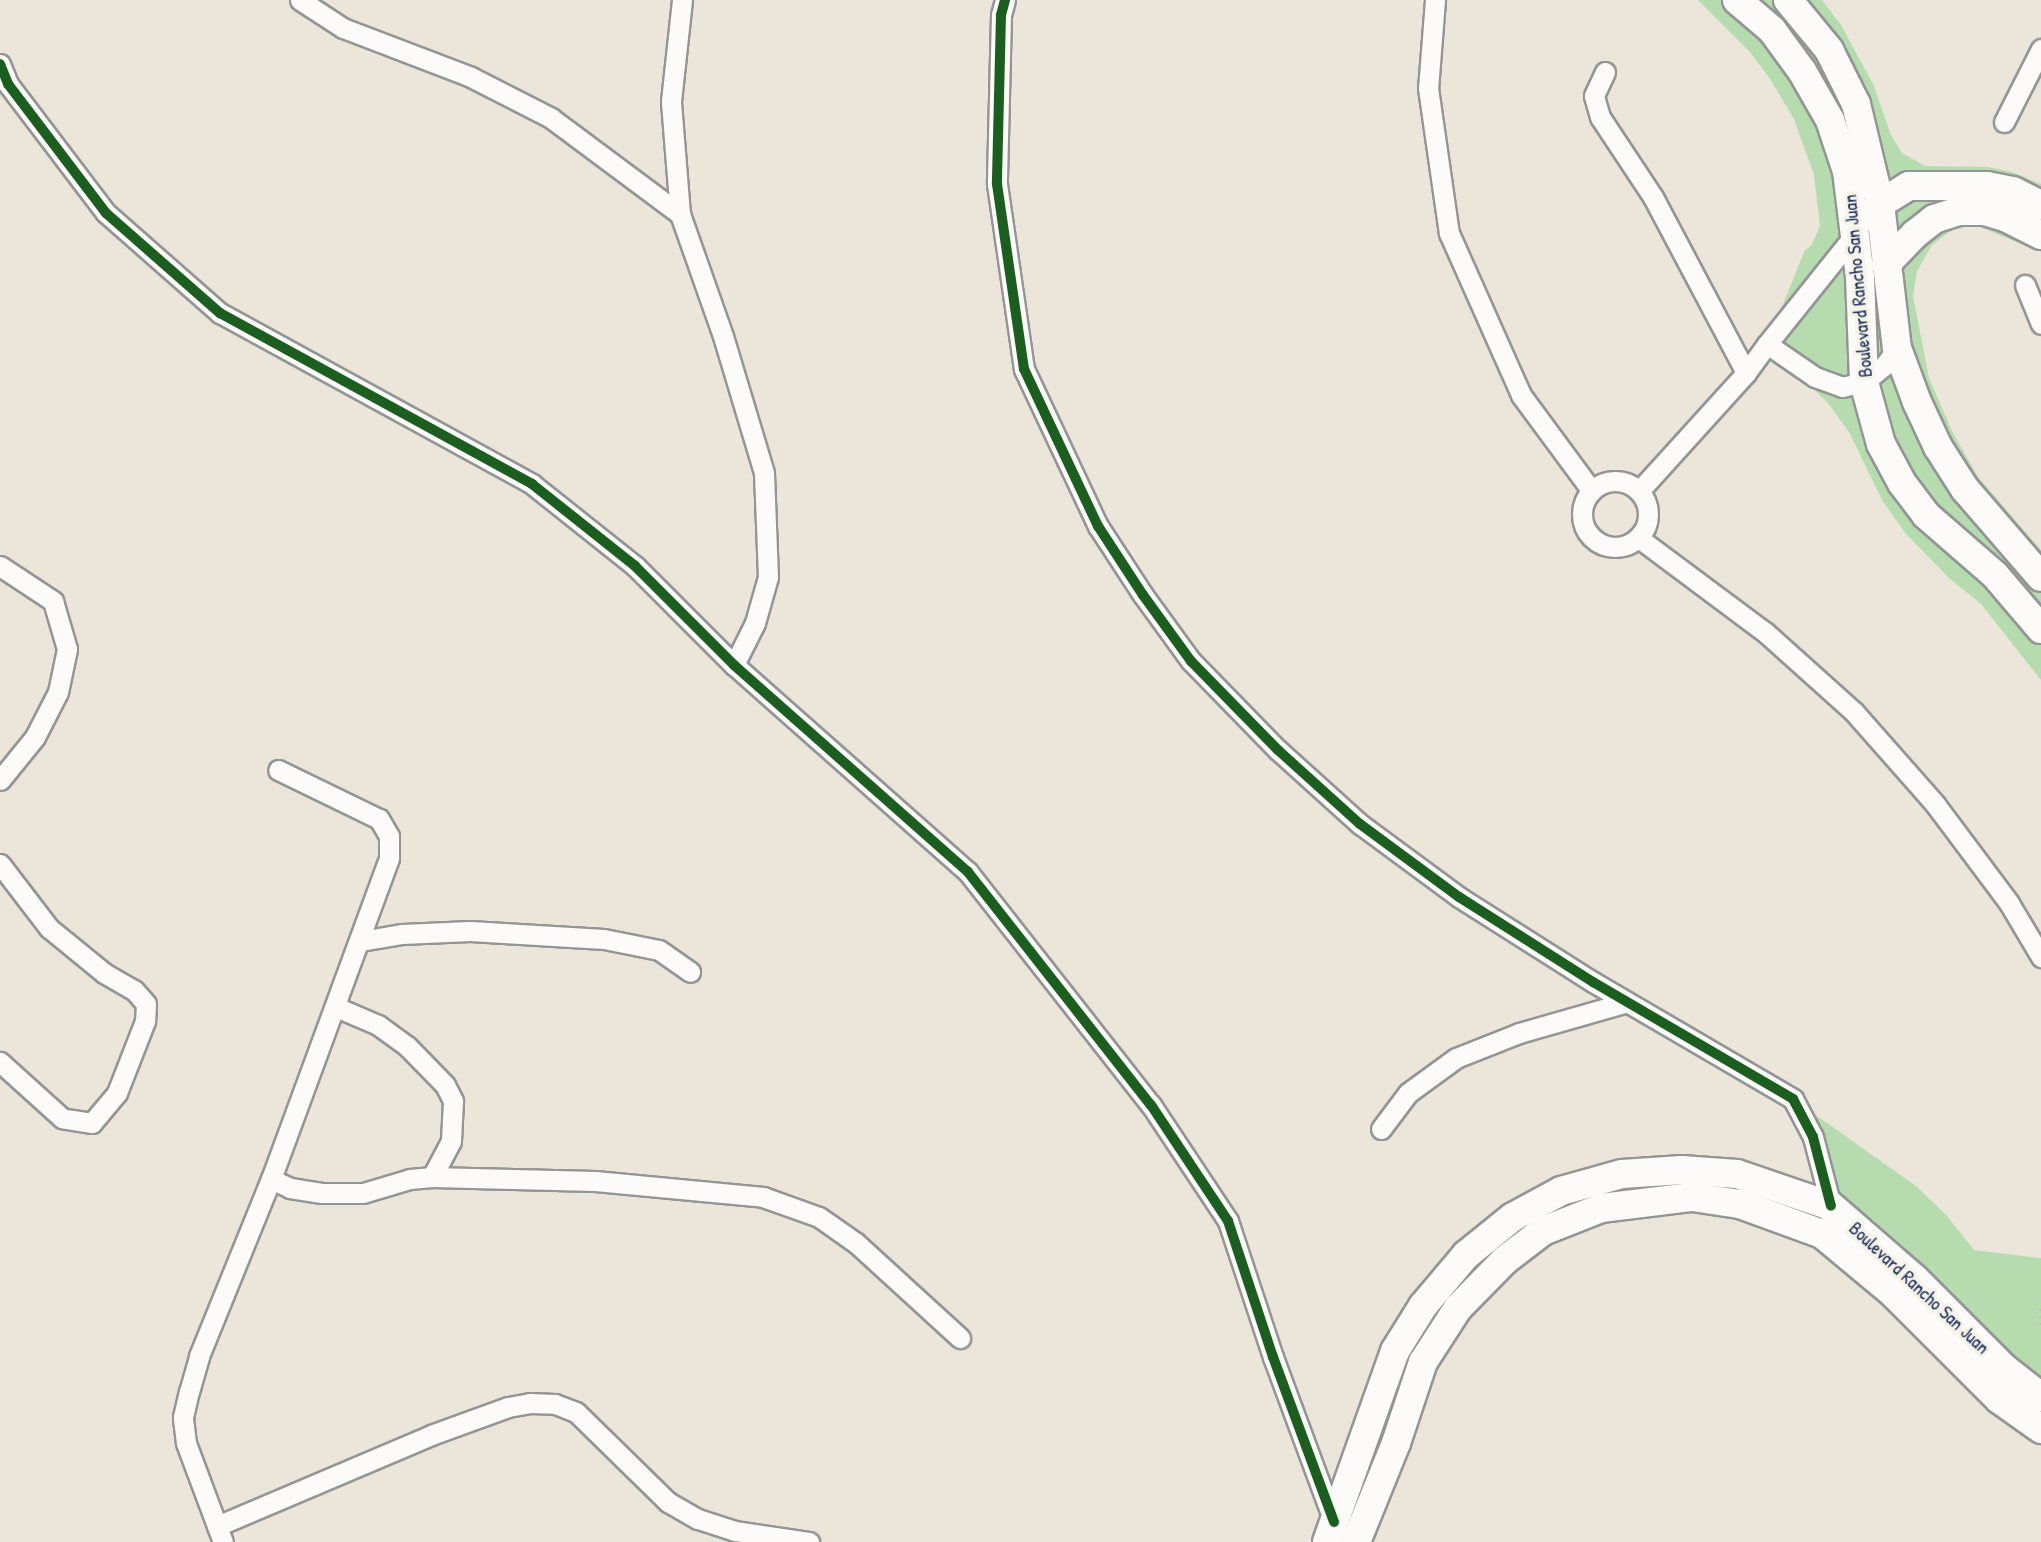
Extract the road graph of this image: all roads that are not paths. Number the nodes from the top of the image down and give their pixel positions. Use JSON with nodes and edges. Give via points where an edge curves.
{"nodes":[{"id":1,"x":300,"y":0,"type":"edge"},
{"id":2,"x":682,"y":0,"type":"edge"},
{"id":3,"x":1005,"y":0,"type":"edge"},
{"id":4,"x":1435,"y":0,"type":"edge"},
{"id":5,"x":1737,"y":0,"type":"edge"},
{"id":6,"x":1788,"y":0,"type":"edge"},
{"id":7,"x":2041,"y":49,"type":"edge"},
{"id":8,"x":0,"y":64,"type":"edge"},
{"id":9,"x":1605,"y":72,"type":"dead end"},
{"id":10,"x":2004,"y":122,"type":"dead end"},
{"id":11,"x":1930,"y":185,"type":"junction"},
{"id":12,"x":1880,"y":204,"type":"junction"},
{"id":13,"x":2041,"y":205,"type":"edge"},
{"id":14,"x":681,"y":214,"type":"junction"},
{"id":15,"x":1934,"y":219,"type":"junction"},
{"id":16,"x":1856,"y":233,"type":"junction"},
{"id":17,"x":2041,"y":235,"type":"edge"},
{"id":18,"x":1886,"y":264,"type":"junction"},
{"id":19,"x":2025,"y":285,"type":"dead end"},
{"id":20,"x":2041,"y":324,"type":"edge"},
{"id":21,"x":1767,"y":344,"type":"junction"},
{"id":22,"x":1897,"y":348,"type":"junction"},
{"id":23,"x":1746,"y":373,"type":"junction"},
{"id":24,"x":1864,"y":382,"type":"junction"},
{"id":25,"x":1591,"y":490,"type":"junction"},
{"id":26,"x":1640,"y":490,"type":"junction"},
{"id":27,"x":1640,"y":538,"type":"junction"},
{"id":28,"x":0,"y":566,"type":"edge"},
{"id":29,"x":2041,"y":577,"type":"edge"},
{"id":30,"x":2041,"y":629,"type":"edge"},
{"id":31,"x":734,"y":665,"type":"junction"},
{"id":32,"x":278,"y":770,"type":"dead end"},
{"id":33,"x":0,"y":780,"type":"edge"},
{"id":34,"x":0,"y":864,"type":"edge"},
{"id":35,"x":361,"y":941,"type":"junction"},
{"id":36,"x":2041,"y":957,"type":"edge"},
{"id":37,"x":690,"y":972,"type":"dead end"},
{"id":38,"x":1627,"y":1002,"type":"junction"},
{"id":39,"x":336,"y":1007,"type":"junction"},
{"id":40,"x":0,"y":1062,"type":"edge"},
{"id":41,"x":1381,"y":1129,"type":"dead end"},
{"id":42,"x":432,"y":1177,"type":"junction"},
{"id":43,"x":271,"y":1179,"type":"junction"},
{"id":44,"x":1831,"y":1206,"type":"junction"},
{"id":45,"x":1822,"y":1234,"type":"junction"},
{"id":46,"x":960,"y":1338,"type":"dead end"},
{"id":47,"x":2041,"y":1397,"type":"edge"},
{"id":48,"x":2041,"y":1429,"type":"edge"},
{"id":49,"x":1330,"y":1532,"type":"edge"},
{"id":50,"x":220,"y":1534,"type":"edge"},
{"id":51,"x":809,"y":1542,"type":"edge"},
{"id":52,"x":1356,"y":1542,"type":"edge"}],
"edges":[{"from":1,"to":14,"type":"street","via":[[343,28],[471,77],[551,118]]},
{"from":2,"to":14,"type":"street","via":[[671,102]]},
{"from":3,"to":38,"type":"street","via":[[997,184],[1024,369],[1098,526],[1191,661],[1349,815],[1459,897]]},
{"from":4,"to":25,"type":"street","via":[[1428,88],[1449,233],[1521,395]]},
{"from":5,"to":16,"type":"street","name":"Boulevard Rancho San Juan","via":[[1772,30],[1830,120],[1847,171]]},
{"from":6,"to":12,"type":"street","name":"Boulevard Rancho San Juan","via":[[1829,50],[1856,104]]},
{"from":7,"to":10,"type":"street"},
{"from":8,"to":31,"type":"street","via":[[8,84],[106,213],[220,313],[532,484],[635,566]]},
{"from":9,"to":23,"type":"street","via":[[1594,96],[1600,117],[1653,197]]},
{"from":11,"to":12,"type":"street","via":[[1909,186]]},
{"from":11,"to":13,"type":"street","via":[[1987,186],[2012,191]]},
{"from":11,"to":15,"type":"street"},
{"from":12,"to":16,"type":"street"},
{"from":12,"to":18,"type":"street","name":"Boulevard Rancho San Juan"},
{"from":14,"to":31,"type":"street","via":[[764,473],[768,578],[755,623]]},
{"from":15,"to":17,"type":"street","via":[[1959,211],[1985,211]]},
{"from":15,"to":18,"type":"street"},
{"from":16,"to":21,"type":"street"},
{"from":16,"to":24,"type":"street","name":"Boulevard Rancho San Juan"},
{"from":18,"to":22,"type":"street","name":"Boulevard Rancho San Juan"},
{"from":19,"to":20,"type":"street"},
{"from":21,"to":23,"type":"street"},
{"from":21,"to":24,"type":"street","via":[[1815,377],[1842,387]]},
{"from":22,"to":24,"type":"street"},
{"from":22,"to":29,"type":"street","name":"Boulevard Rancho San Juan","via":[[1938,447],[1965,489]]},
{"from":23,"to":26,"type":"street"},
{"from":24,"to":30,"type":"street","name":"Boulevard Rancho San Juan","via":[[1881,443],[1902,483],[1926,515],[1995,575]]},
{"from":25,"to":26,"type":"street","via":[[1606,481],[1624,481]]},
{"from":25,"to":27,"type":"street","via":[[1581,509],[1585,530],[1600,545],[1621,548]]},
{"from":26,"to":27,"type":"street","via":[[1650,514]]},
{"from":27,"to":36,"type":"street","via":[[1766,633],[1854,712],[1935,804],[2009,903]]},
{"from":28,"to":33,"type":"street","via":[[52,601],[68,649],[58,692],[35,737]]},
{"from":31,"to":49,"type":"street","via":[[968,872],[1151,1105],[1228,1221]]},
{"from":32,"to":35,"type":"street","via":[[379,819],[389,836],[389,858]]},
{"from":34,"to":40,"type":"street","via":[[49,928],[88,961],[134,990],[146,1004],[145,1021],[117,1093],[92,1123],[62,1118]]},
{"from":35,"to":37,"type":"street","via":[[470,931],[604,939],[659,950]]},
{"from":35,"to":39,"type":"street"},
{"from":38,"to":41,"type":"street","via":[[1519,1033],[1456,1058],[1408,1094]]},
{"from":38,"to":44,"type":"street","via":[[1793,1099],[1813,1137]]},
{"from":39,"to":42,"type":"street","via":[[378,1025],[407,1046],[445,1085],[453,1101],[451,1141]]},
{"from":39,"to":43,"type":"street"},
{"from":42,"to":43,"type":"street","via":[[363,1193],[322,1193],[290,1188]]},
{"from":42,"to":46,"type":"street","via":[[595,1181],[763,1197],[818,1217],[856,1243]]},
{"from":43,"to":50,"type":"street","via":[[199,1356],[183,1417],[186,1443]]},
{"from":44,"to":45,"type":"street"},
{"from":44,"to":47,"type":"street","name":"Boulevard Rancho San Juan"},
{"from":44,"to":49,"type":"street","name":"Boulevard Rancho San Juan","via":[[1737,1174],[1682,1170],[1622,1174],[1561,1191],[1513,1216],[1465,1255],[1423,1306],[1395,1351]]},
{"from":45,"to":48,"type":"street","name":"Boulevard Rancho San Juan","via":[[1893,1293],[1999,1399]]},
{"from":45,"to":52,"type":"street","name":"Boulevard Rancho San Juan","via":[[1740,1204],[1692,1197],[1601,1208],[1543,1231],[1505,1260],[1458,1308],[1423,1362]]},
{"from":50,"to":51,"type":"street","via":[[430,1435],[530,1403],[555,1404],[576,1412],[668,1502],[698,1519],[735,1531]]}]}
